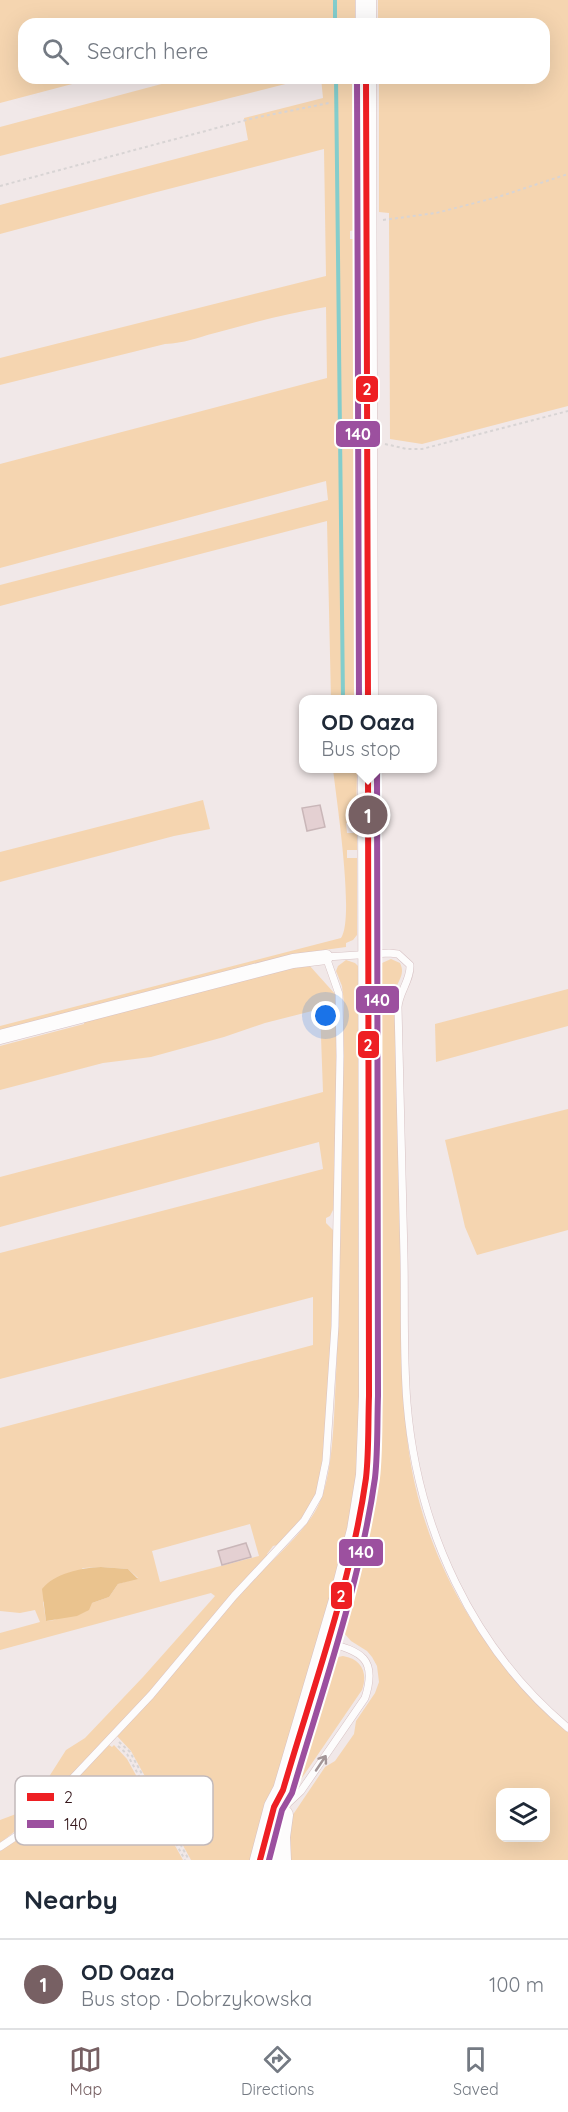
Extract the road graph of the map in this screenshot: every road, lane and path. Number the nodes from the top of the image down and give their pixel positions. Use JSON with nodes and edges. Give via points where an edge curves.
{"nodes":[{"id":1,"x":366,"y":0,"type":"edge"},
{"id":2,"x":366,"y":18,"type":"edge"},
{"id":3,"x":366,"y":84,"type":"edge"},
{"id":4,"x":329,"y":103,"type":"dead end"},
{"id":5,"x":568,"y":174,"type":"edge"},
{"id":6,"x":0,"y":186,"type":"edge"},
{"id":7,"x":366,"y":222,"type":"junction"},
{"id":8,"x":568,"y":411,"type":"edge"},
{"id":9,"x":367,"y":442,"type":"junction"},
{"id":10,"x":368,"y":695,"type":"edge"},
{"id":11,"x":368,"y":773,"type":"edge"},
{"id":12,"x":368,"y":954,"type":"junction"},
{"id":13,"x":326,"y":957,"type":"junction"},
{"id":14,"x":0,"y":1037,"type":"edge"},
{"id":15,"x":327,"y":1642,"type":"junction"},
{"id":16,"x":568,"y":1728,"type":"edge"},
{"id":17,"x":111,"y":1738,"type":"junction"},
{"id":18,"x":75,"y":1776,"type":"edge"},
{"id":19,"x":143,"y":1776,"type":"edge"},
{"id":20,"x":283,"y":1799,"type":"junction"},
{"id":21,"x":15,"y":1837,"type":"edge"},
{"id":22,"x":179,"y":1845,"type":"edge"},
{"id":23,"x":0,"y":1847,"type":"edge"},
{"id":24,"x":187,"y":1860,"type":"edge"},
{"id":25,"x":260,"y":1860,"type":"edge"},
{"id":26,"x":281,"y":1860,"type":"edge"}],
"edges":[{"from":1,"to":2,"type":"main road"},
{"from":3,"to":7,"type":"main road"},
{"from":4,"to":6,"type":"path","via":[[254,118]]},
{"from":5,"to":7,"type":"path","via":[[436,213]]},
{"from":7,"to":9,"type":"main road"},
{"from":8,"to":9,"type":"path","via":[[422,449]]},
{"from":9,"to":10,"type":"main road"},
{"from":11,"to":12,"type":"main road"},
{"from":12,"to":13,"type":"lane"},
{"from":12,"to":15,"type":"main road","via":[[368,1448],[357,1530]]},
{"from":12,"to":16,"type":"lane","via":[[398,954],[410,965],[398,1007],[407,1403],[419,1484],[443,1559],[482,1631],[513,1673]]},
{"from":13,"to":14,"type":"street","via":[[282,964]]},
{"from":13,"to":17,"type":"lane","via":[[340,999],[340,1056],[335,1326],[322,1485],[304,1521]]},
{"from":15,"to":20,"type":"main road"},
{"from":20,"to":15,"type":"lane","one_way":true,"via":[[301,1791],[365,1698],[371,1681],[368,1665],[360,1654]]},
{"from":17,"to":18,"type":"lane"},
{"from":17,"to":19,"type":"path","via":[[130,1752]]},
{"from":20,"to":25,"type":"main road","via":[[274,1807]]},
{"from":20,"to":26,"type":"main road"},
{"from":21,"to":23,"type":"lane"},
{"from":22,"to":24,"type":"path"}]}
